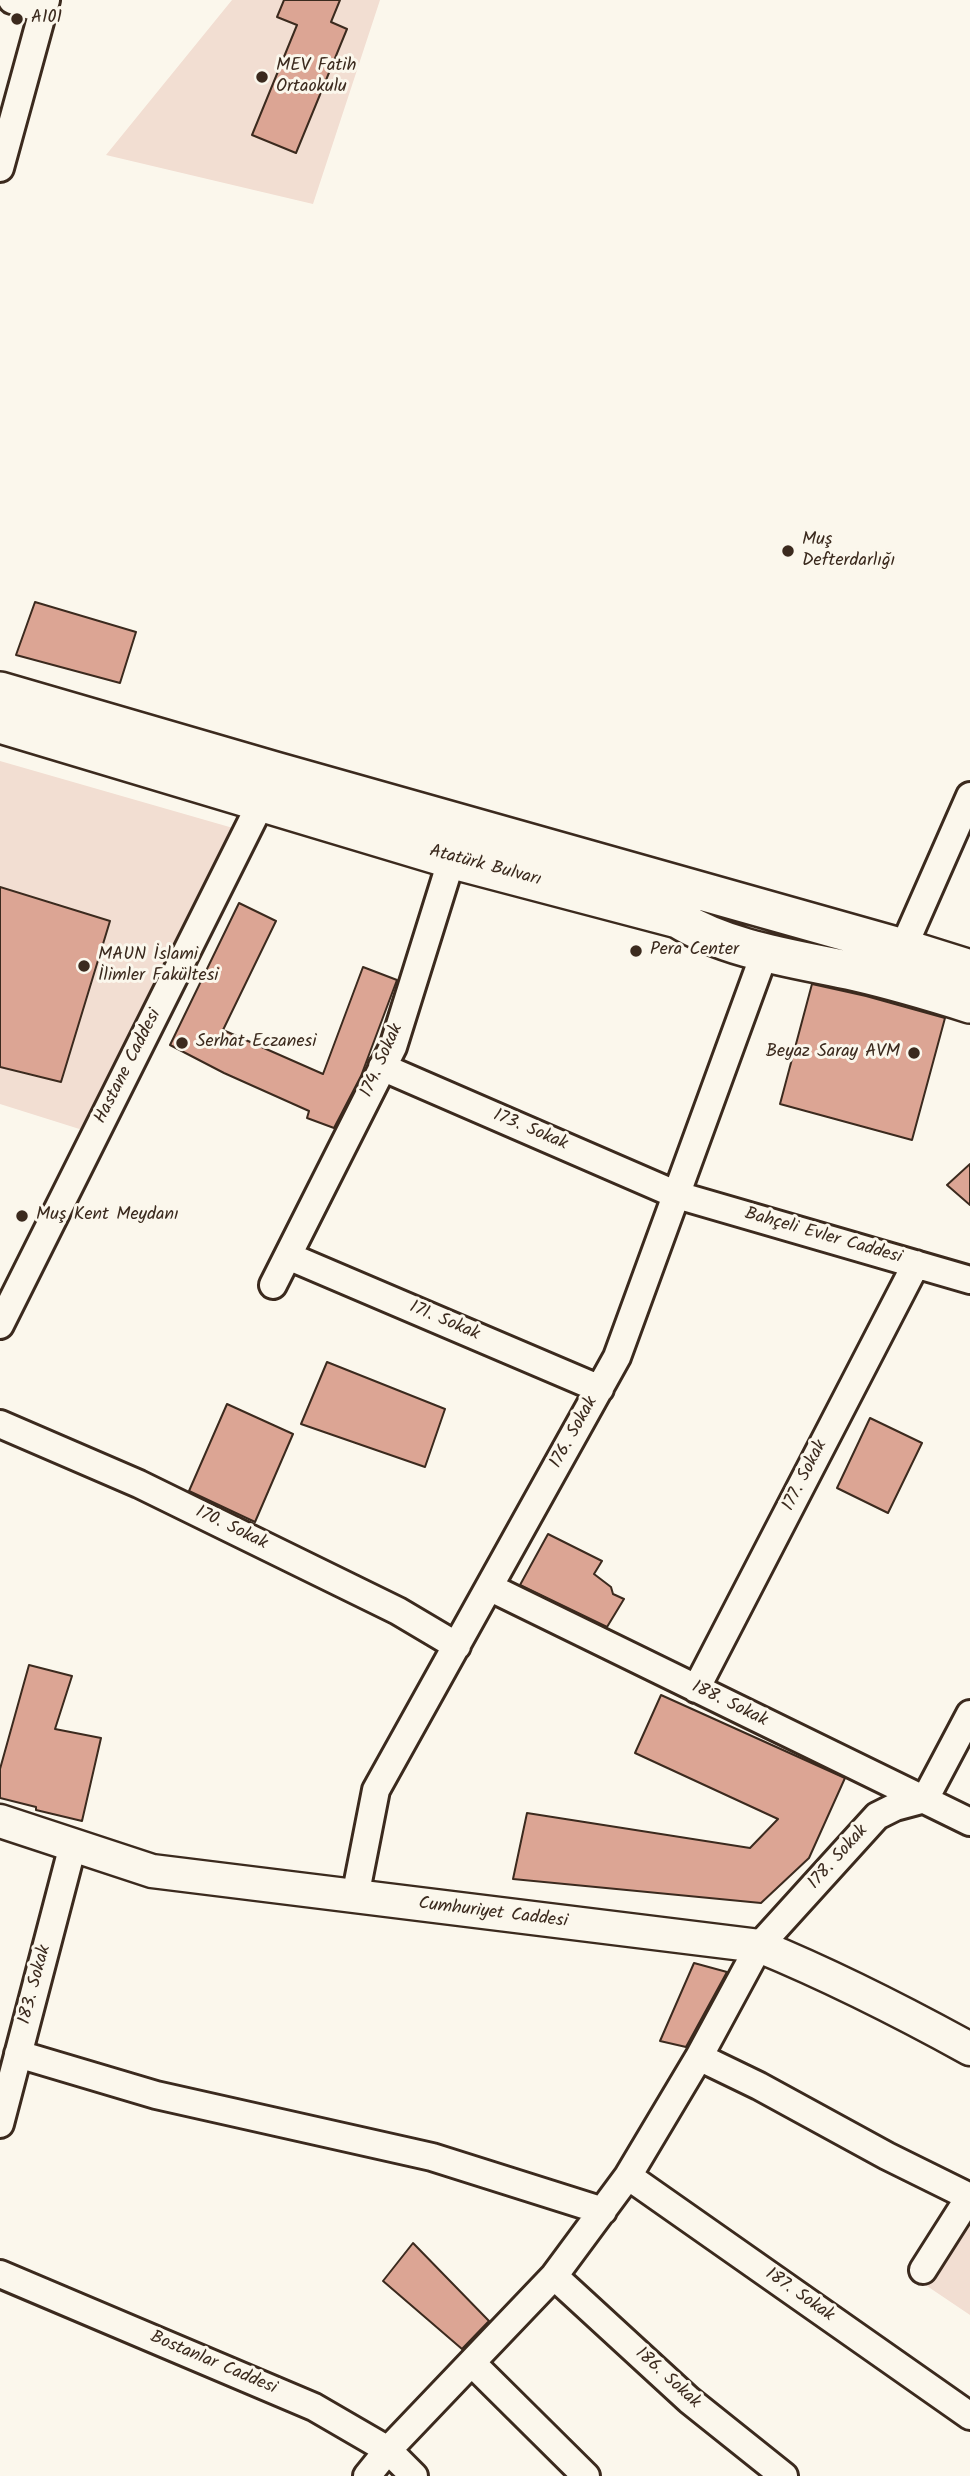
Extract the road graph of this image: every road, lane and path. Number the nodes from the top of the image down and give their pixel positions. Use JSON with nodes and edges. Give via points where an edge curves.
{"nodes":[{"id":1,"x":12,"y":0,"type":"edge"},
{"id":2,"x":45,"y":5,"type":"edge"},
{"id":3,"x":0,"y":168,"type":"edge"},
{"id":4,"x":0,"y":691,"type":"edge"},
{"id":5,"x":0,"y":724,"type":"edge"},
{"id":6,"x":269,"y":787,"type":"junction"},
{"id":7,"x":970,"y":796,"type":"edge"},
{"id":8,"x":465,"y":825,"type":"junction"},
{"id":9,"x":450,"y":859,"type":"junction"},
{"id":10,"x":765,"y":952,"type":"junction"},
{"id":11,"x":900,"y":964,"type":"junction"},
{"id":12,"x":970,"y":969,"type":"edge"},
{"id":13,"x":970,"y":1004,"type":"edge"},
{"id":14,"x":382,"y":1067,"type":"junction"},
{"id":15,"x":677,"y":1195,"type":"junction"},
{"id":16,"x":288,"y":1256,"type":"junction"},
{"id":17,"x":916,"y":1264,"type":"junction"},
{"id":18,"x":970,"y":1280,"type":"edge"},
{"id":19,"x":273,"y":1285,"type":"dead end"},
{"id":20,"x":0,"y":1325,"type":"edge"},
{"id":21,"x":600,"y":1389,"type":"junction"},
{"id":22,"x":0,"y":1424,"type":"edge"},
{"id":23,"x":489,"y":1587,"type":"junction"},
{"id":24,"x":457,"y":1646,"type":"junction"},
{"id":25,"x":696,"y":1689,"type":"junction"},
{"id":26,"x":970,"y":1714,"type":"edge"},
{"id":27,"x":925,"y":1799,"type":"junction"},
{"id":28,"x":0,"y":1821,"type":"edge"},
{"id":29,"x":970,"y":1822,"type":"edge"},
{"id":30,"x":73,"y":1845,"type":"junction"},
{"id":31,"x":355,"y":1897,"type":"junction"},
{"id":32,"x":759,"y":1946,"type":"junction"},
{"id":33,"x":970,"y":2049,"type":"edge"},
{"id":34,"x":18,"y":2054,"type":"junction"},
{"id":35,"x":699,"y":2057,"type":"junction"},
{"id":36,"x":0,"y":2124,"type":"edge"},
{"id":37,"x":628,"y":2176,"type":"junction"},
{"id":38,"x":970,"y":2197,"type":"edge"},
{"id":39,"x":603,"y":2211,"type":"junction"},
{"id":40,"x":923,"y":2270,"type":"dead end"},
{"id":41,"x":0,"y":2274,"type":"edge"},
{"id":42,"x":554,"y":2276,"type":"junction"},
{"id":43,"x":472,"y":2363,"type":"junction"},
{"id":44,"x":970,"y":2416,"type":"edge"},
{"id":45,"x":388,"y":2450,"type":"junction"},
{"id":46,"x":367,"y":2476,"type":"edge"},
{"id":47,"x":414,"y":2476,"type":"edge"},
{"id":48,"x":586,"y":2476,"type":"edge"},
{"id":49,"x":784,"y":2476,"type":"edge"}],
"edges":[{"from":1,"to":2,"type":"street"},
{"from":2,"to":3,"type":"street"},
{"from":4,"to":6,"type":"main road","name":"Atatürk Bulvarı"},
{"from":5,"to":6,"type":"main road","name":"Atatürk Bulvarı"},
{"from":6,"to":8,"type":"main road","name":"Atatürk Bulvarı"},
{"from":6,"to":9,"type":"main road","name":"Atatürk Bulvarı"},
{"from":6,"to":20,"type":"street","name":"Hastane Caddesi"},
{"from":7,"to":11,"type":"street"},
{"from":8,"to":9,"type":"street","name":"174. Sokak"},
{"from":8,"to":11,"type":"main road","name":"Atatürk Bulvarı"},
{"from":9,"to":10,"type":"main road","name":"Atatürk Bulvarı","via":[[678,919],[701,933]]},
{"from":9,"to":14,"type":"street","name":"174. Sokak","via":[[393,1047]]},
{"from":10,"to":11,"type":"main road","name":"Atatürk Bulvarı"},
{"from":10,"to":15,"type":"street","name":"176. Sokak"},
{"from":11,"to":12,"type":"main road","name":"Atatürk Bulvarı"},
{"from":11,"to":13,"type":"main road","name":"Atatürk Bulvarı"},
{"from":14,"to":15,"type":"street","name":"173. Sokak"},
{"from":14,"to":16,"type":"street","name":"174. Sokak"},
{"from":15,"to":17,"type":"street","name":"Bahçeli Evler Caddesi"},
{"from":15,"to":21,"type":"street","name":"176. Sokak","via":[[617,1357]]},
{"from":16,"to":19,"type":"street","name":"174. Sokak"},
{"from":16,"to":21,"type":"street","name":"171. Sokak"},
{"from":17,"to":18,"type":"street","name":"Bahçeli Evler Caddesi"},
{"from":17,"to":25,"type":"street","name":"177. Sokak"},
{"from":21,"to":23,"type":"street","name":"176. Sokak"},
{"from":22,"to":24,"type":"street","name":"170. Sokak","via":[[151,1490],[398,1611]]},
{"from":23,"to":24,"type":"street","name":"176. Sokak"},
{"from":23,"to":25,"type":"street","name":"188. Sokak"},
{"from":24,"to":31,"type":"street","name":"176. Sokak","via":[[376,1790]]},
{"from":25,"to":27,"type":"street","name":"188. Sokak"},
{"from":26,"to":27,"type":"street"},
{"from":27,"to":29,"type":"street","name":"188. Sokak"},
{"from":27,"to":32,"type":"street","name":"178. Sokak","via":[[877,1816]]},
{"from":28,"to":30,"type":"street","name":"Cumhuriyet Caddesi"},
{"from":30,"to":31,"type":"street","name":"Cumhuriyet Caddesi","via":[[152,1871]]},
{"from":30,"to":34,"type":"street","name":"183. Sokak"},
{"from":31,"to":32,"type":"street","name":"Cumhuriyet Caddesi"},
{"from":32,"to":33,"type":"street","name":"Cumhuriyet Caddesi"},
{"from":32,"to":35,"type":"street","name":"178. Sokak"},
{"from":34,"to":36,"type":"street","name":"183. Sokak"},
{"from":34,"to":39,"type":"street","via":[[156,2095],[432,2157]]},
{"from":35,"to":37,"type":"street","name":"178. Sokak"},
{"from":35,"to":38,"type":"street"},
{"from":37,"to":39,"type":"street","name":"178. Sokak"},
{"from":37,"to":44,"type":"street","name":"187. Sokak"},
{"from":38,"to":40,"type":"street"},
{"from":39,"to":42,"type":"street","name":"178. Sokak"},
{"from":41,"to":45,"type":"street","name":"Bostanlar Caddesi","via":[[314,2407]]},
{"from":42,"to":43,"type":"street","name":"178. Sokak"},
{"from":42,"to":49,"type":"street","name":"186. Sokak","via":[[689,2400]]},
{"from":43,"to":45,"type":"street","name":"178. Sokak"},
{"from":43,"to":48,"type":"street"},
{"from":45,"to":46,"type":"street","name":"178. Sokak"},
{"from":45,"to":47,"type":"street","name":"Bostanlar Caddesi"}]}
